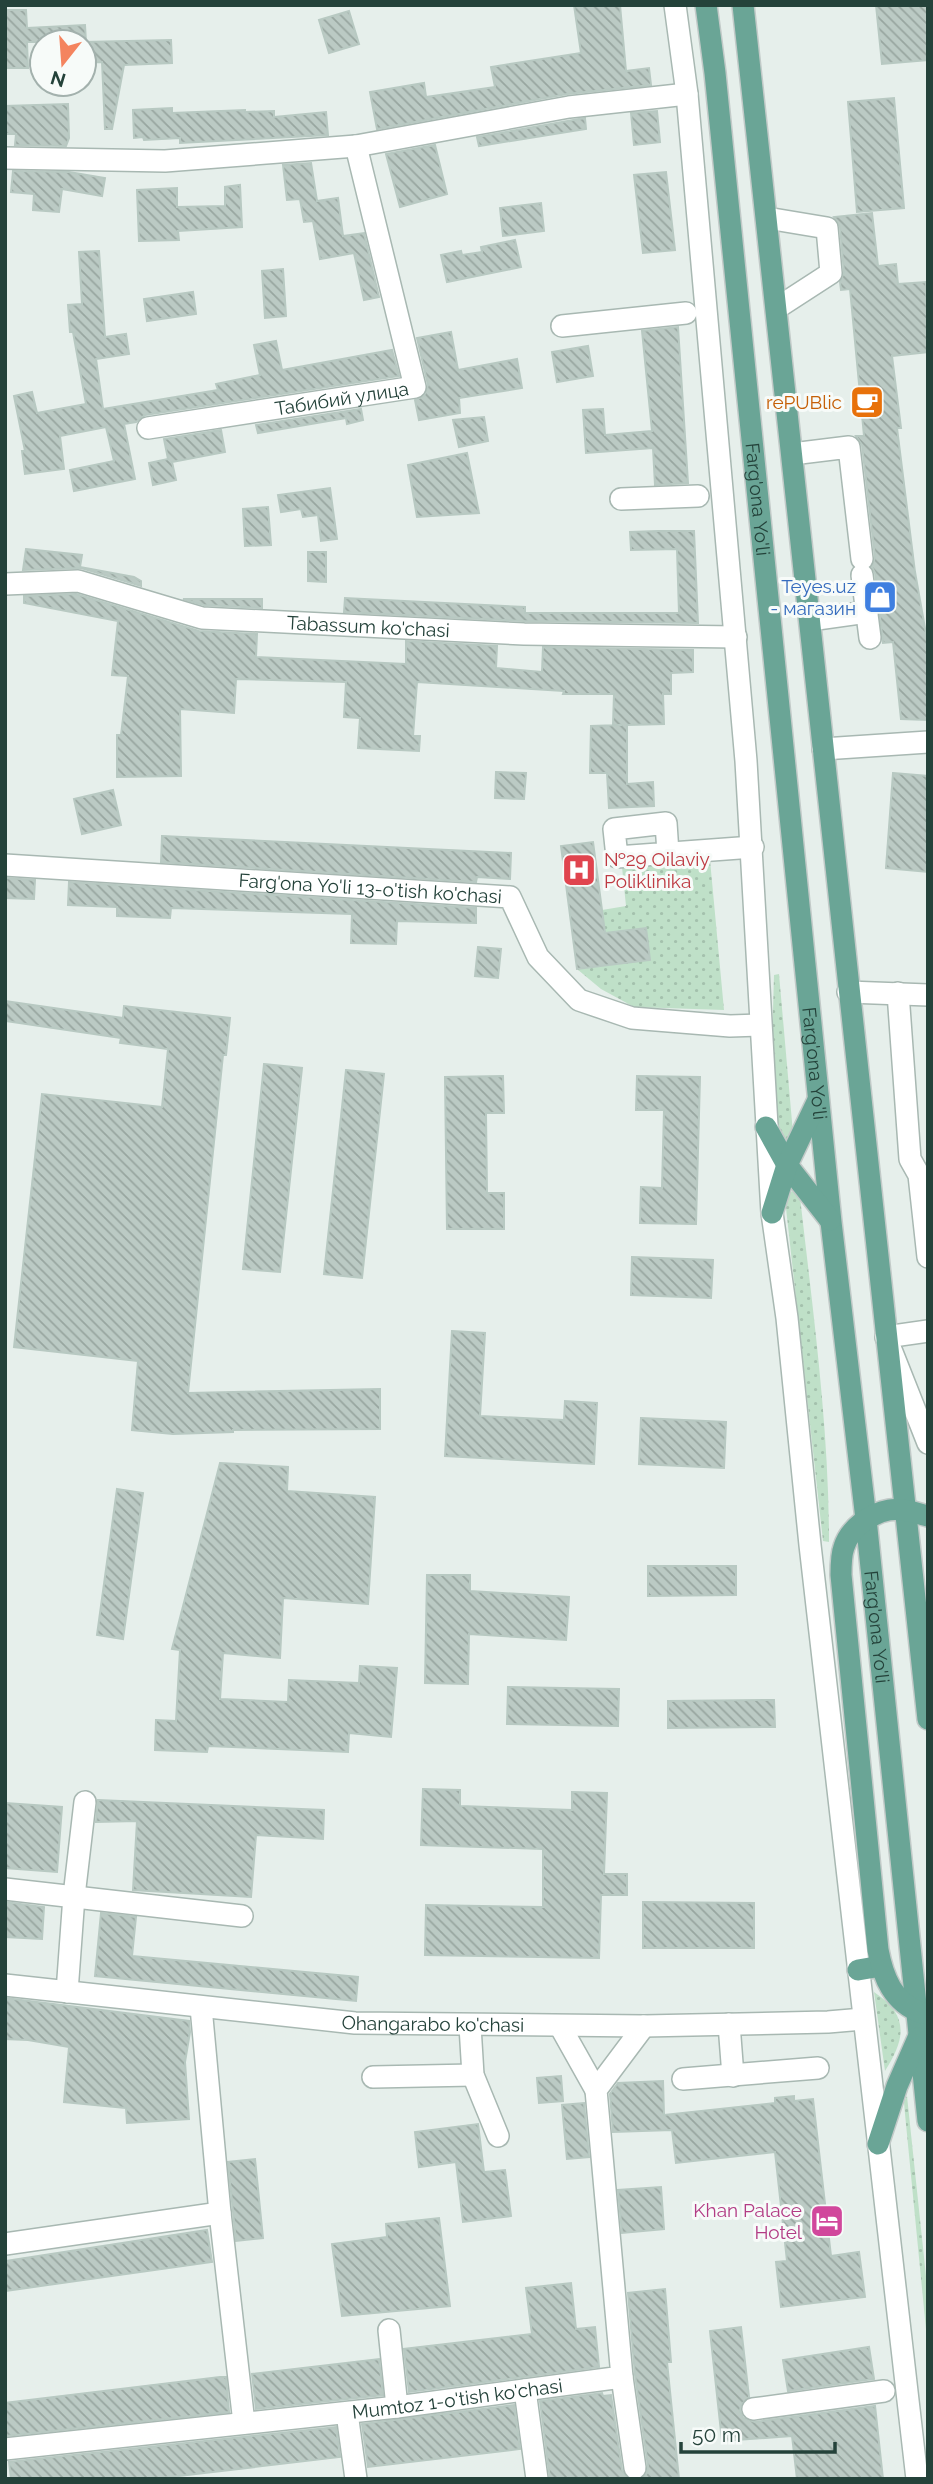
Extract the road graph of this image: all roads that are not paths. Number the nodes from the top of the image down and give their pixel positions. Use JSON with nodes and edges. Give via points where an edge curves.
{"nodes":[{"id":1,"x":675,"y":5,"type":"edge"},
{"id":2,"x":706,"y":5,"type":"edge"},
{"id":3,"x":743,"y":5,"type":"edge"},
{"id":4,"x":687,"y":94,"type":"junction"},
{"id":5,"x":356,"y":146,"type":"junction"},
{"id":6,"x":5,"y":158,"type":"edge"},
{"id":7,"x":767,"y":218,"type":"junction"},
{"id":8,"x":777,"y":308,"type":"junction"},
{"id":9,"x":686,"y":313,"type":"dead end"},
{"id":10,"x":562,"y":326,"type":"dead end"},
{"id":11,"x":148,"y":428,"type":"dead end"},
{"id":12,"x":792,"y":454,"type":"junction"},
{"id":13,"x":698,"y":496,"type":"dead end"},
{"id":14,"x":621,"y":499,"type":"dead end"},
{"id":15,"x":5,"y":584,"type":"edge"},
{"id":16,"x":867,"y":612,"type":"junction"},
{"id":17,"x":810,"y":620,"type":"junction"},
{"id":18,"x":736,"y":637,"type":"junction"},
{"id":19,"x":870,"y":638,"type":"dead end"},
{"id":20,"x":928,"y":742,"type":"edge"},
{"id":21,"x":823,"y":749,"type":"junction"},
{"id":22,"x":753,"y":847,"type":"junction"},
{"id":23,"x":668,"y":853,"type":"dead end"},
{"id":24,"x":5,"y":865,"type":"edge"},
{"id":25,"x":848,"y":992,"type":"junction"},
{"id":26,"x":898,"y":993,"type":"junction"},
{"id":27,"x":928,"y":995,"type":"edge"},
{"id":28,"x":760,"y":1026,"type":"junction"},
{"id":29,"x":818,"y":1098,"type":"junction"},
{"id":30,"x":766,"y":1127,"type":"junction"},
{"id":31,"x":787,"y":1165,"type":"junction"},
{"id":32,"x":772,"y":1213,"type":"junction"},
{"id":33,"x":831,"y":1222,"type":"junction"},
{"id":34,"x":928,"y":1257,"type":"edge"},
{"id":35,"x":928,"y":1331,"type":"edge"},
{"id":36,"x":886,"y":1337,"type":"junction"},
{"id":37,"x":928,"y":1443,"type":"edge"},
{"id":38,"x":905,"y":1510,"type":"junction"},
{"id":39,"x":928,"y":1516,"type":"edge"},
{"id":40,"x":866,"y":1519,"type":"junction"},
{"id":41,"x":928,"y":1719,"type":"edge"},
{"id":42,"x":85,"y":1802,"type":"dead end"},
{"id":43,"x":5,"y":1889,"type":"edge"},
{"id":44,"x":74,"y":1896,"type":"junction"},
{"id":45,"x":242,"y":1916,"type":"dead end"},
{"id":46,"x":881,"y":1966,"type":"junction"},
{"id":47,"x":858,"y":1970,"type":"junction"},
{"id":48,"x":5,"y":1984,"type":"edge"},
{"id":49,"x":67,"y":1992,"type":"junction"},
{"id":50,"x":201,"y":2007,"type":"junction"},
{"id":51,"x":922,"y":2013,"type":"edge"},
{"id":52,"x":863,"y":2019,"type":"junction"},
{"id":53,"x":730,"y":2024,"type":"junction"},
{"id":54,"x":470,"y":2026,"type":"junction"},
{"id":55,"x":559,"y":2026,"type":"junction"},
{"id":56,"x":644,"y":2026,"type":"junction"},
{"id":57,"x":919,"y":2036,"type":"junction"},
{"id":58,"x":818,"y":2068,"type":"dead end"},
{"id":59,"x":473,"y":2075,"type":"junction"},
{"id":60,"x":733,"y":2076,"type":"junction"},
{"id":61,"x":373,"y":2077,"type":"dead end"},
{"id":62,"x":683,"y":2079,"type":"dead end"},
{"id":63,"x":596,"y":2090,"type":"junction"},
{"id":64,"x":928,"y":2121,"type":"edge"},
{"id":65,"x":498,"y":2136,"type":"dead end"},
{"id":66,"x":878,"y":2144,"type":"junction"},
{"id":67,"x":220,"y":2213,"type":"junction"},
{"id":68,"x":5,"y":2244,"type":"edge"},
{"id":69,"x":389,"y":2330,"type":"dead end"},
{"id":70,"x":622,"y":2377,"type":"junction"},
{"id":71,"x":525,"y":2390,"type":"junction"},
{"id":72,"x":884,"y":2391,"type":"dead end"},
{"id":73,"x":397,"y":2407,"type":"junction"},
{"id":74,"x":753,"y":2409,"type":"dead end"},
{"id":75,"x":347,"y":2413,"type":"junction"},
{"id":76,"x":244,"y":2423,"type":"junction"},
{"id":77,"x":5,"y":2449,"type":"edge"},
{"id":78,"x":635,"y":2468,"type":"dead end"},
{"id":79,"x":356,"y":2479,"type":"edge"},
{"id":80,"x":537,"y":2479,"type":"edge"},
{"id":81,"x":917,"y":2479,"type":"edge"}],
"edges":[{"from":1,"to":4,"type":"street"},
{"from":2,"to":29,"type":"main road","name":"Farg'ona Yo'li"},
{"from":3,"to":7,"type":"main road","name":"Farg'ona Yo'li"},
{"from":4,"to":5,"type":"street","via":[[569,107]]},
{"from":4,"to":18,"type":"street"},
{"from":5,"to":6,"type":"street","via":[[166,161]]},
{"from":5,"to":11,"type":"street","name":"Табибий улица","via":[[415,387]]},
{"from":7,"to":8,"type":"main road","name":"Farg'ona Yo'li"},
{"from":7,"to":8,"type":"street","via":[[827,228],[831,273]]},
{"from":8,"to":12,"type":"main road","name":"Farg'ona Yo'li"},
{"from":9,"to":10,"type":"street"},
{"from":12,"to":16,"type":"street","via":[[849,447]]},
{"from":12,"to":17,"type":"main road","name":"Farg'ona Yo'li"},
{"from":13,"to":14,"type":"street"},
{"from":15,"to":18,"type":"street","name":"Tabassum ko'chasi","via":[[78,581],[202,618],[524,634]]},
{"from":16,"to":17,"type":"street"},
{"from":16,"to":19,"type":"street"},
{"from":17,"to":21,"type":"main road","name":"Farg'ona Yo'li"},
{"from":18,"to":22,"type":"street"},
{"from":20,"to":21,"type":"street"},
{"from":21,"to":25,"type":"main road","name":"Farg'ona Yo'li"},
{"from":22,"to":23,"type":"street"},
{"from":22,"to":28,"type":"street"},
{"from":24,"to":28,"type":"street","name":"Farg'ona Yo'li 13-o'tish ko'chasi","via":[[510,897],[538,957],[579,1000],[632,1018]]},
{"from":25,"to":26,"type":"street"},
{"from":25,"to":36,"type":"main road","name":"Farg'ona Yo'li"},
{"from":26,"to":27,"type":"street"},
{"from":26,"to":34,"type":"street","via":[[910,1159],[919,1175]]},
{"from":28,"to":30,"type":"street"},
{"from":29,"to":31,"type":"main road"},
{"from":29,"to":33,"type":"main road","name":"Farg'ona Yo'li"},
{"from":30,"to":31,"type":"main road"},
{"from":30,"to":32,"type":"street"},
{"from":31,"to":32,"type":"main road"},
{"from":31,"to":33,"type":"main road"},
{"from":32,"to":47,"type":"street"},
{"from":33,"to":40,"type":"main road","name":"Farg'ona Yo'li"},
{"from":35,"to":36,"type":"street"},
{"from":36,"to":37,"type":"street","name":"Farg'ona Yo'li"},
{"from":36,"to":38,"type":"main road","name":"Farg'ona Yo'li"},
{"from":38,"to":39,"type":"main road"},
{"from":38,"to":40,"type":"main road"},
{"from":38,"to":41,"type":"main road","name":"Farg'ona Yo'li"},
{"from":40,"to":46,"type":"main road","via":[[843,1547],[841,1574]]},
{"from":40,"to":51,"type":"main road","name":"Farg'ona Yo'li"},
{"from":42,"to":44,"type":"street"},
{"from":43,"to":44,"type":"street"},
{"from":44,"to":45,"type":"street"},
{"from":44,"to":49,"type":"street"},
{"from":46,"to":47,"type":"main road"},
{"from":46,"to":51,"type":"main road","via":[[892,1990]]},
{"from":47,"to":52,"type":"street"},
{"from":48,"to":49,"type":"street","name":"Ohangarabo ko'chasi"},
{"from":49,"to":50,"type":"street","name":"Ohangarabo ko'chasi"},
{"from":50,"to":54,"type":"street","name":"Ohangarabo ko'chasi","via":[[355,2023]]},
{"from":50,"to":67,"type":"street"},
{"from":51,"to":57,"type":"main road","name":"Farg'ona Yo'li"},
{"from":52,"to":53,"type":"street","name":"Ohangarabo ko'chasi"},
{"from":52,"to":66,"type":"street"},
{"from":53,"to":56,"type":"street","name":"Ohangarabo ko'chasi"},
{"from":53,"to":60,"type":"street"},
{"from":54,"to":55,"type":"street","name":"Ohangarabo ko'chasi"},
{"from":54,"to":59,"type":"street"},
{"from":55,"to":56,"type":"street","name":"Ohangarabo ko'chasi"},
{"from":55,"to":63,"type":"street"},
{"from":56,"to":63,"type":"street"},
{"from":57,"to":64,"type":"main road","name":"Farg'ona Yo'li"},
{"from":57,"to":66,"type":"main road"},
{"from":58,"to":60,"type":"street"},
{"from":59,"to":61,"type":"street"},
{"from":59,"to":65,"type":"street"},
{"from":60,"to":62,"type":"street"},
{"from":63,"to":70,"type":"street"},
{"from":66,"to":81,"type":"street"},
{"from":67,"to":68,"type":"street"},
{"from":67,"to":76,"type":"street"},
{"from":69,"to":73,"type":"street"},
{"from":70,"to":71,"type":"street","name":"Mumtoz 1-o'tish ko'chasi"},
{"from":70,"to":78,"type":"street"},
{"from":71,"to":73,"type":"street","name":"Mumtoz 1-o'tish ko'chasi"},
{"from":71,"to":80,"type":"street"},
{"from":72,"to":74,"type":"street"},
{"from":73,"to":75,"type":"street","name":"Mumtoz 1-o'tish ko'chasi"},
{"from":75,"to":76,"type":"street","name":"Mumtoz 1-o'tish ko'chasi"},
{"from":75,"to":79,"type":"street"},
{"from":76,"to":77,"type":"street","name":"Mumtoz 1-o'tish ko'chasi"}]}
